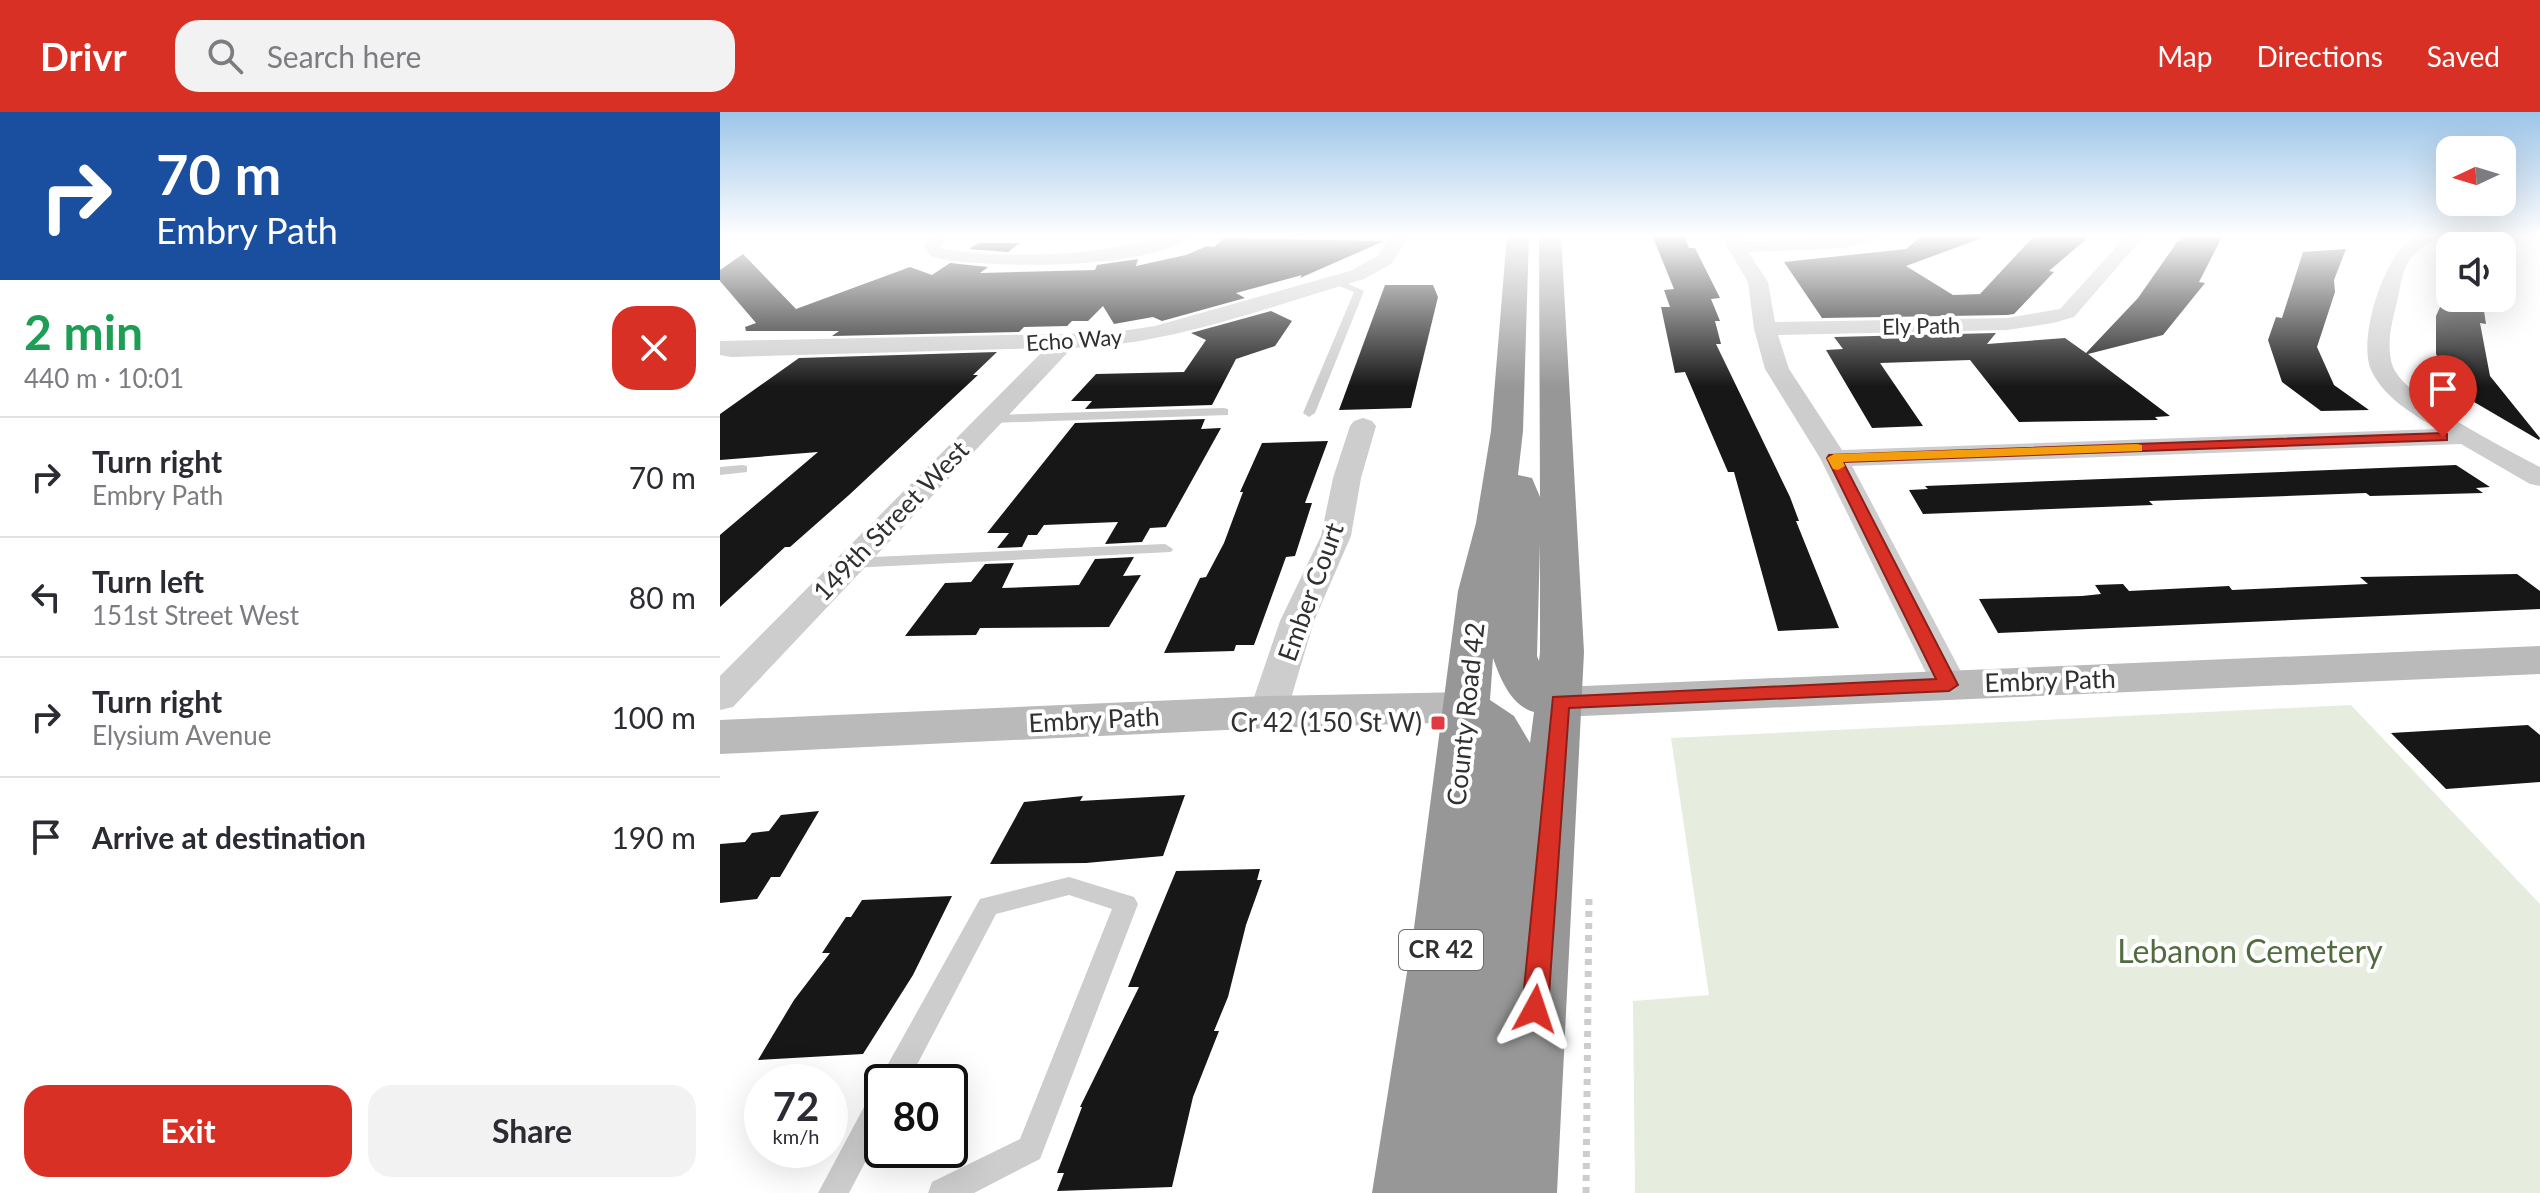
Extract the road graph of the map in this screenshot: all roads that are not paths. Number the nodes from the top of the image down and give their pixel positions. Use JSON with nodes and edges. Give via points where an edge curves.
{"nodes":[{"id":1,"x":1319,"y":285,"type":"edge"},
{"id":2,"x":1346,"y":285,"type":"edge"},
{"id":3,"x":1515,"y":285,"type":"edge"},
{"id":4,"x":1551,"y":285,"type":"edge"},
{"id":5,"x":1759,"y":285,"type":"edge"},
{"id":6,"x":2092,"y":285,"type":"edge"},
{"id":7,"x":2390,"y":285,"type":"edge"},
{"id":8,"x":1765,"y":329,"type":"junction"},
{"id":9,"x":1063,"y":344,"type":"junction"},
{"id":10,"x":720,"y":348,"type":"edge"},
{"id":11,"x":1224,"y":412,"type":"dead end"},
{"id":12,"x":1309,"y":413,"type":"dead end"},
{"id":13,"x":990,"y":419,"type":"junction"},
{"id":14,"x":1363,"y":426,"type":"dead end"},
{"id":15,"x":1507,"y":431,"type":"junction"},
{"id":16,"x":2470,"y":436,"type":"junction"},
{"id":17,"x":1834,"y":458,"type":"junction"},
{"id":18,"x":742,"y":469,"type":"dead end"},
{"id":19,"x":720,"y":471,"type":"edge"},
{"id":20,"x":2540,"y":478,"type":"edge"},
{"id":21,"x":1165,"y":549,"type":"dead end"},
{"id":22,"x":850,"y":563,"type":"junction"},
{"id":23,"x":2540,"y":660,"type":"edge"},
{"id":24,"x":1949,"y":685,"type":"junction"},
{"id":25,"x":720,"y":698,"type":"edge"},
{"id":26,"x":1560,"y":702,"type":"junction"},
{"id":27,"x":1467,"y":707,"type":"junction"},
{"id":28,"x":1268,"y":712,"type":"junction"},
{"id":29,"x":720,"y":737,"type":"edge"},
{"id":30,"x":903,"y":1064,"type":"edge"},
{"id":31,"x":864,"y":1135,"type":"edge"},
{"id":32,"x":833,"y":1193,"type":"edge"},
{"id":33,"x":943,"y":1193,"type":"edge"},
{"id":34,"x":1409,"y":1193,"type":"edge"},
{"id":35,"x":1469,"y":1193,"type":"edge"},
{"id":36,"x":1520,"y":1193,"type":"edge"}],
"edges":[{"from":1,"to":9,"type":"street","name":"Echo Way","via":[[1157,332]]},
{"from":2,"to":12,"type":"lane","via":[[1359,291]]},
{"from":3,"to":15,"type":"highway","name":"County Road 42","number":"CR 42"},
{"from":4,"to":26,"type":"highway"},
{"from":5,"to":8,"type":"street"},
{"from":6,"to":8,"type":"street","name":"Ely Path","via":[[2067,313],[2046,319]]},
{"from":7,"to":16,"type":"street","via":[[2378,332],[2383,371],[2421,407]]},
{"from":8,"to":17,"type":"street","via":[[1777,369]]},
{"from":9,"to":10,"type":"street","name":"Echo Way"},
{"from":9,"to":13,"type":"street","name":"149th Street West"},
{"from":11,"to":13,"type":"lane"},
{"from":13,"to":22,"type":"street","name":"149th Street West"},
{"from":14,"to":28,"type":"street","name":"Ember Court","via":[[1336,536],[1297,621]]},
{"from":15,"to":26,"type":"highway","via":[[1514,443],[1523,502],[1515,656],[1523,678],[1540,699]]},
{"from":15,"to":27,"type":"highway","name":"County Road 42","number":"CR 42","via":[[1478,591]]},
{"from":16,"to":17,"type":"street"},
{"from":16,"to":20,"type":"street"},
{"from":17,"to":24,"type":"street"},
{"from":18,"to":19,"type":"lane"},
{"from":21,"to":22,"type":"lane"},
{"from":22,"to":25,"type":"street","name":"149th Street West"},
{"from":23,"to":24,"type":"street","name":"Embry Path"},
{"from":24,"to":26,"type":"street","name":"Embry Path"},
{"from":26,"to":36,"type":"highway"},
{"from":27,"to":28,"type":"street","name":"Embry Path"},
{"from":27,"to":34,"type":"highway","name":"County Road 42","number":"CR 42"},
{"from":27,"to":35,"type":"highway","via":[[1506,737],[1511,760]]},
{"from":28,"to":29,"type":"street","name":"Embry Path"},
{"from":30,"to":33,"type":"lane","via":[[988,906],[1069,886],[1126,904],[1030,1149]]},
{"from":31,"to":32,"type":"lane"}]}
